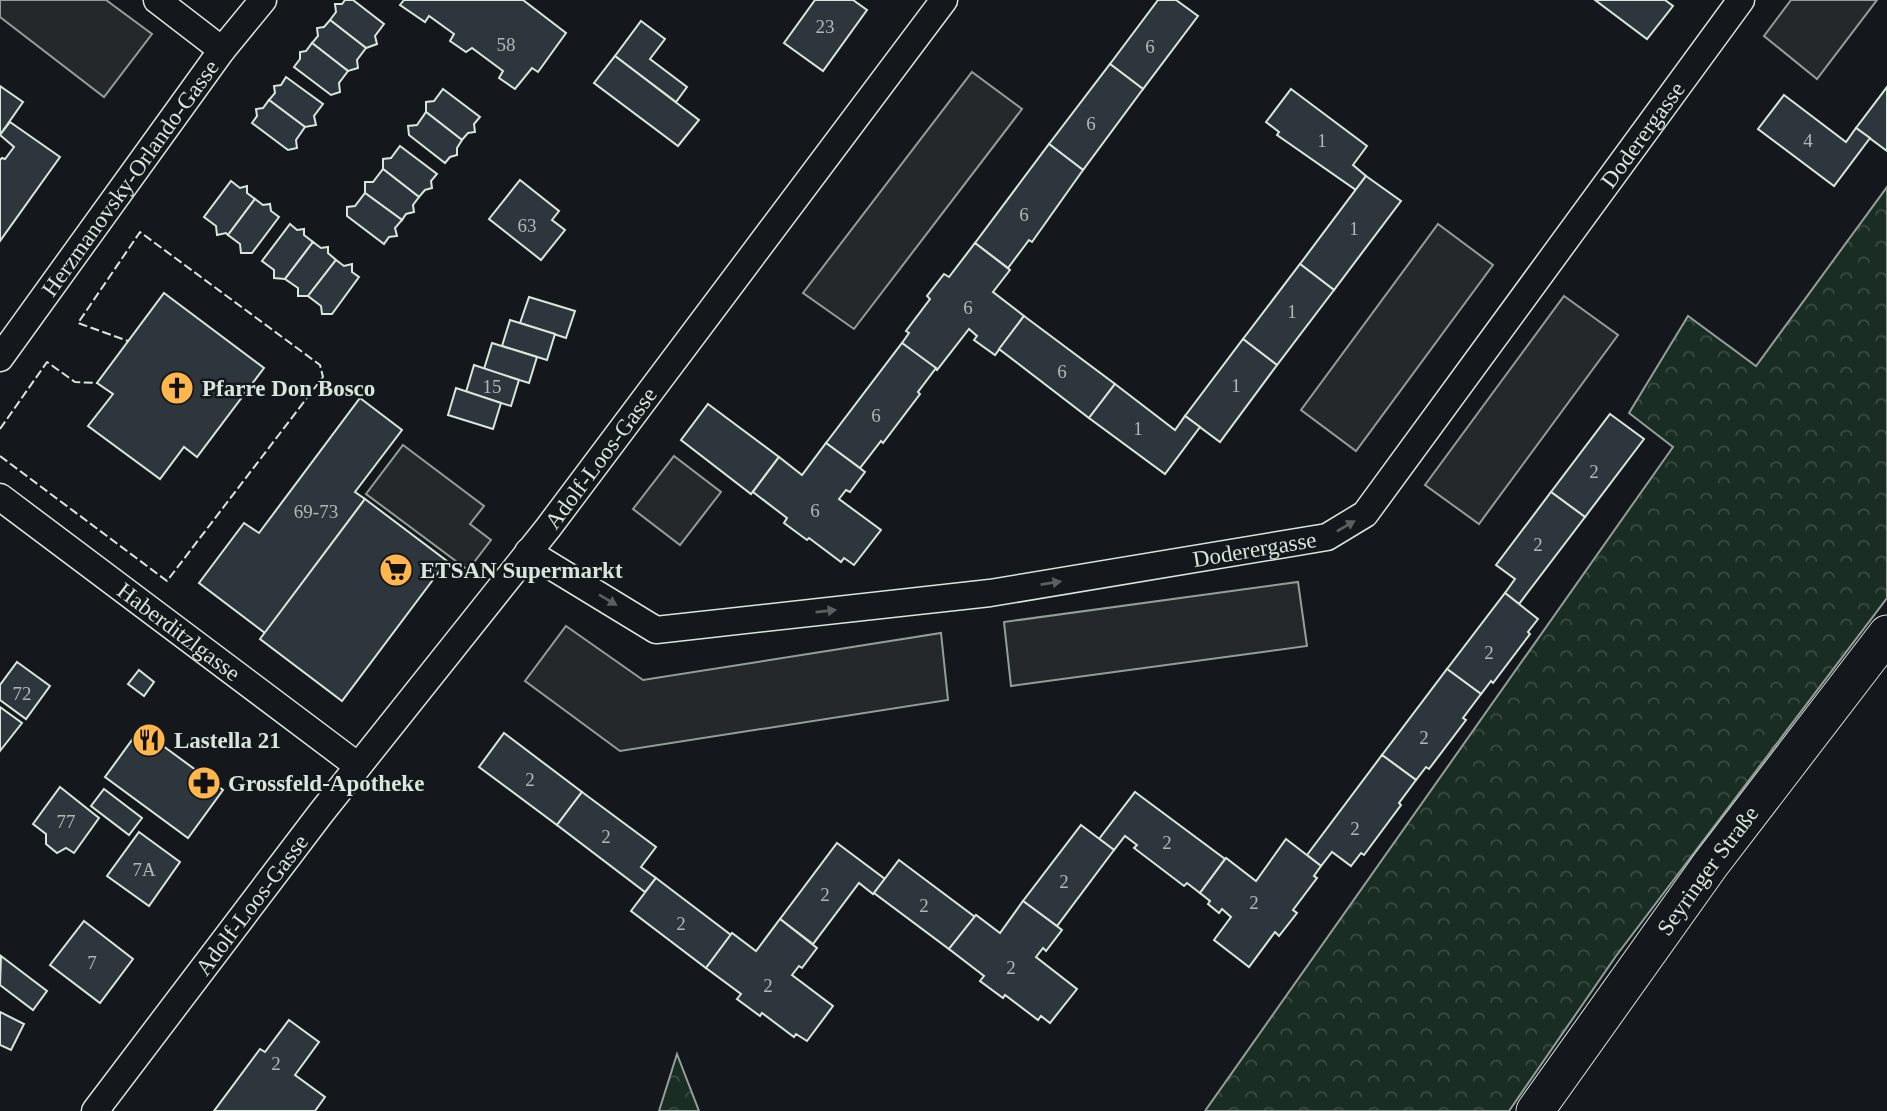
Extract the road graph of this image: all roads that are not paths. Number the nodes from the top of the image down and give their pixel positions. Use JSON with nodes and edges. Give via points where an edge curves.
{"nodes":[{"id":1,"x":157,"y":0,"type":"edge"},
{"id":2,"x":263,"y":0,"type":"edge"},
{"id":3,"x":944,"y":0,"type":"edge"},
{"id":4,"x":1741,"y":0,"type":"edge"},
{"id":5,"x":222,"y":50,"type":"junction"},
{"id":6,"x":0,"y":358,"type":"edge"},
{"id":7,"x":0,"y":497,"type":"edge"},
{"id":8,"x":528,"y":552,"type":"junction"},
{"id":9,"x":1887,"y":634,"type":"edge"},
{"id":10,"x":358,"y":766,"type":"junction"},
{"id":11,"x":95,"y":1111,"type":"edge"},
{"id":12,"x":1535,"y":1111,"type":"edge"}],
"edges":[{"from":1,"to":5,"type":"street"},
{"from":2,"to":5,"type":"street","name":"Herzmanovsky-Orlando-Gasse"},
{"from":3,"to":8,"type":"street","name":"Adolf-Loos-Gasse"},
{"from":8,"to":4,"type":"street","name":"Doderergasse","one_way":true,"via":[[656,630],[990,593],[1327,537],[1365,514]]},
{"from":5,"to":6,"type":"street","name":"Herzmanovsky-Orlando-Gasse"},
{"from":7,"to":10,"type":"street","name":"Haberditzlgasse"},
{"from":8,"to":10,"type":"street","name":"Adolf-Loos-Gasse"},
{"from":9,"to":12,"type":"main road","name":"Seyringer Straße","via":[[1710,865]]},
{"from":10,"to":11,"type":"street","name":"Adolf-Loos-Gasse"}]}
